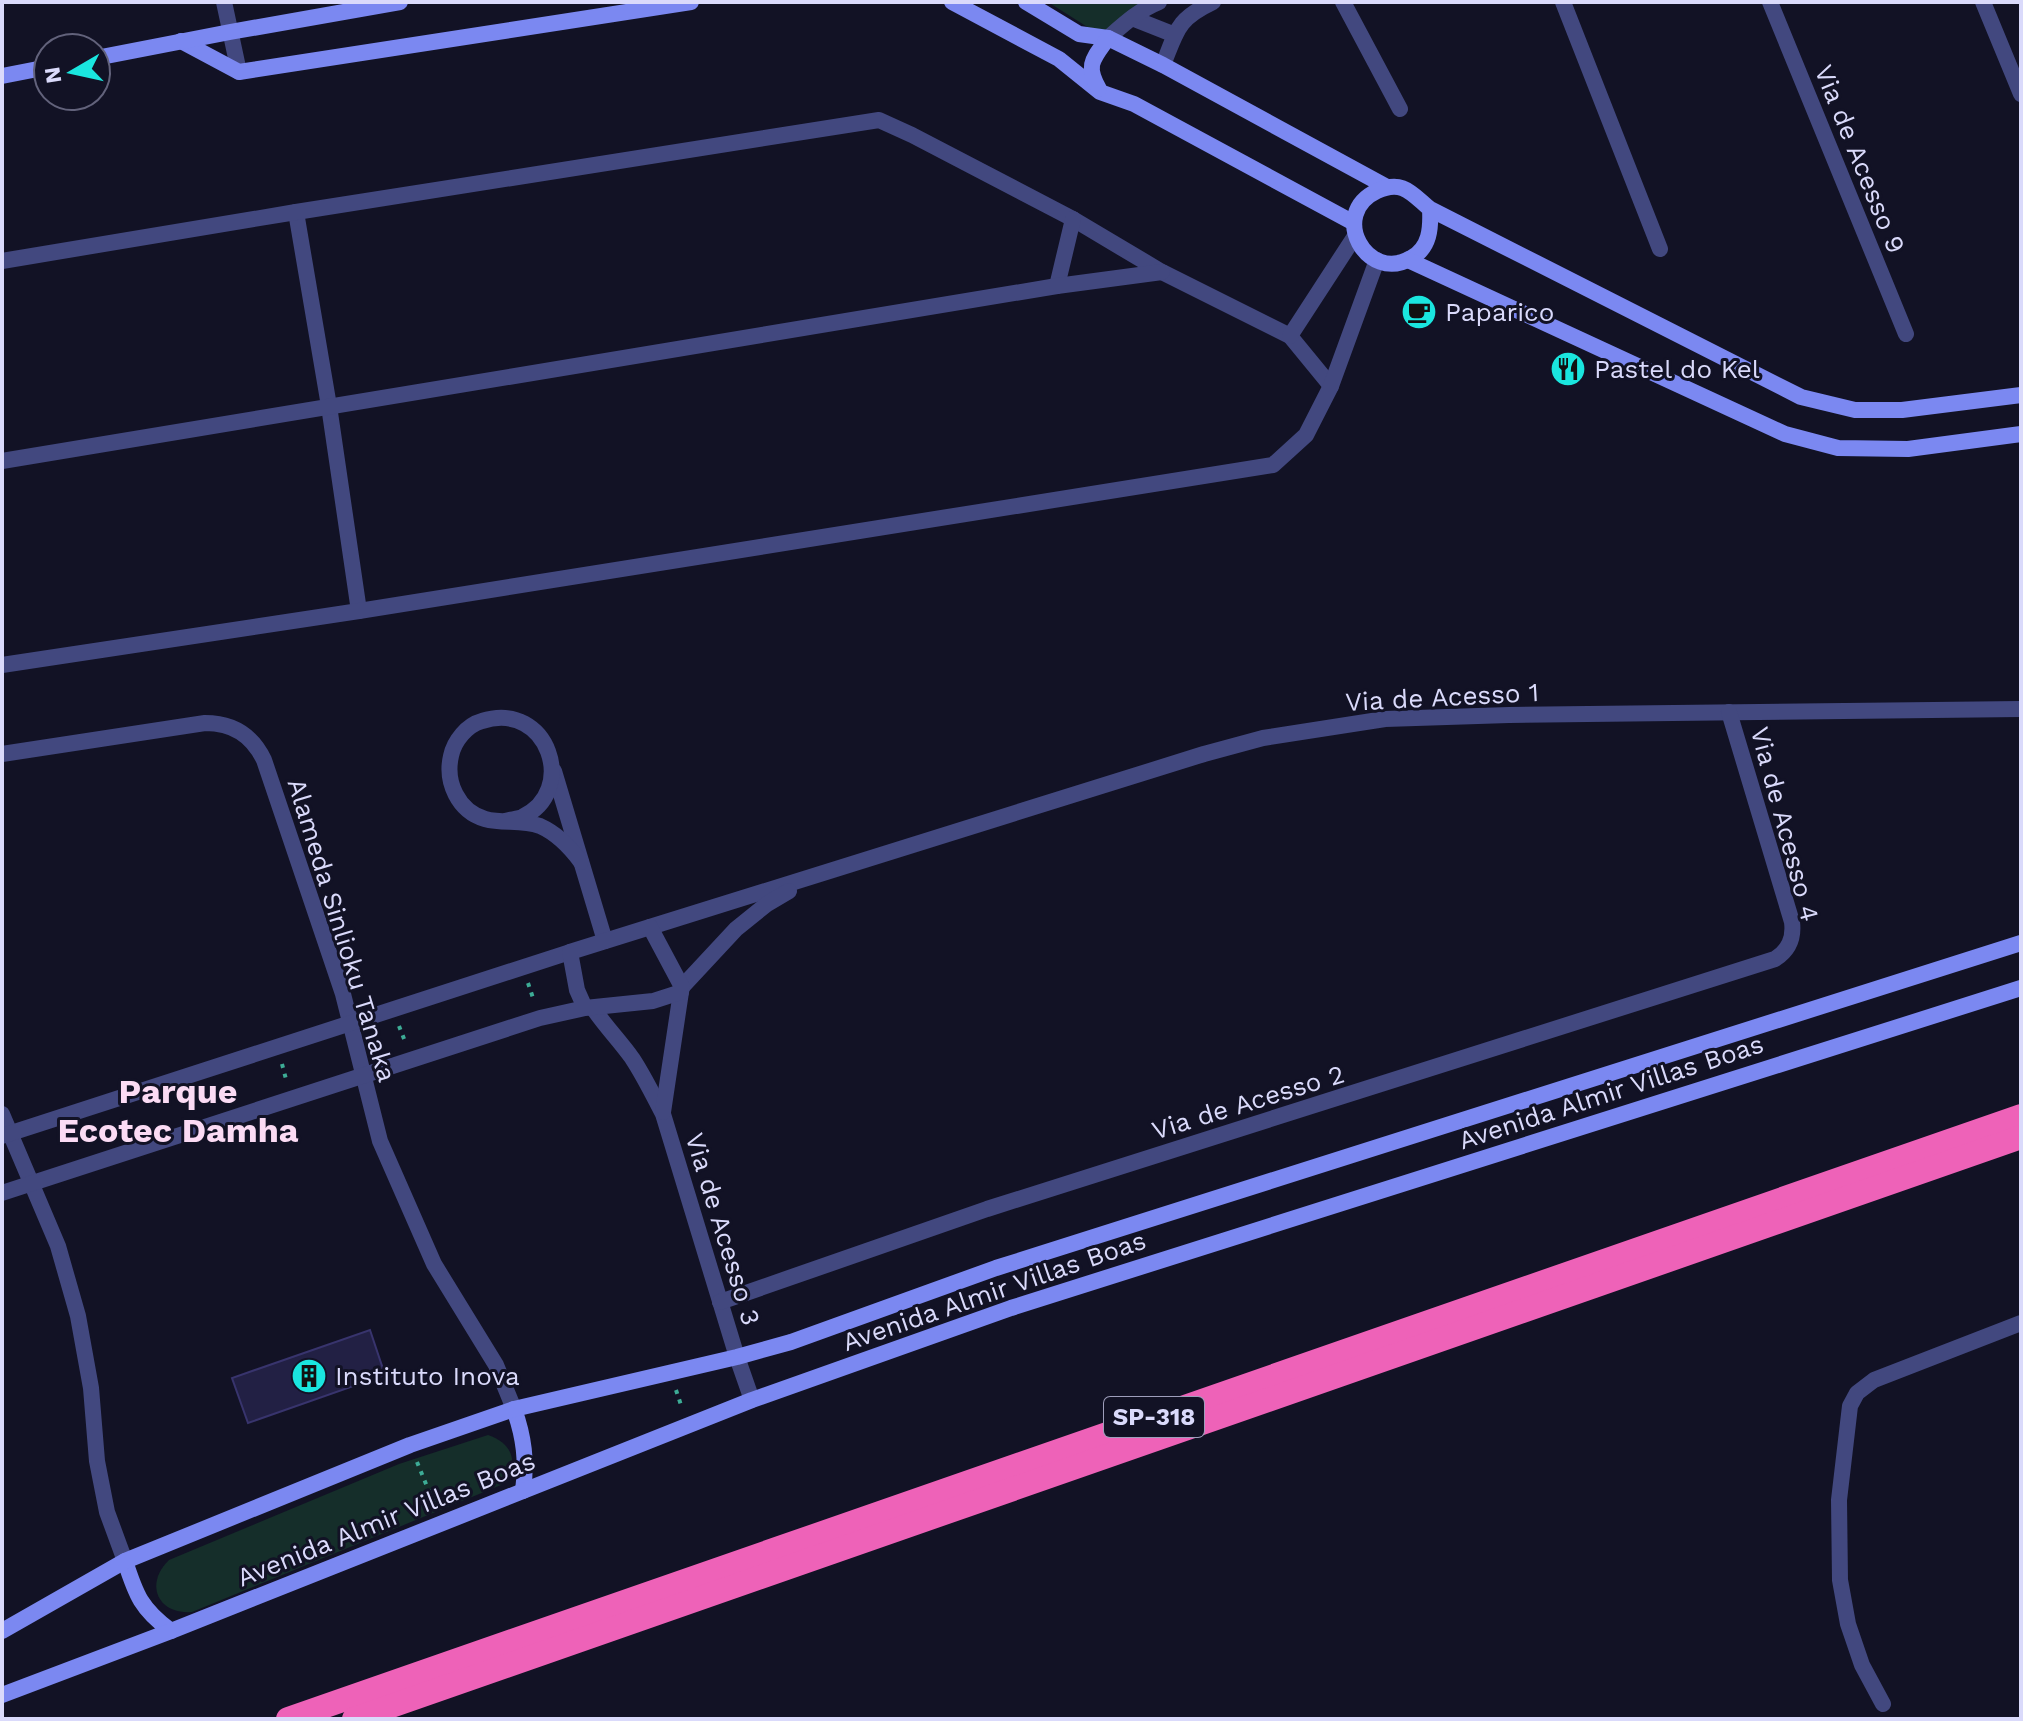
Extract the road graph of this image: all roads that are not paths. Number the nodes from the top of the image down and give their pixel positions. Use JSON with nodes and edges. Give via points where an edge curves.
{"nodes":[{"id":1,"x":224,"y":2,"type":"edge"},
{"id":2,"x":400,"y":2,"type":"edge"},
{"id":3,"x":691,"y":2,"type":"edge"},
{"id":4,"x":952,"y":2,"type":"edge"},
{"id":5,"x":1026,"y":2,"type":"edge"},
{"id":6,"x":1159,"y":2,"type":"edge"},
{"id":7,"x":1213,"y":2,"type":"edge"},
{"id":8,"x":1343,"y":2,"type":"edge"},
{"id":9,"x":1563,"y":2,"type":"edge"},
{"id":10,"x":1770,"y":2,"type":"edge"},
{"id":11,"x":1983,"y":2,"type":"edge"},
{"id":12,"x":1132,"y":18,"type":"junction"},
{"id":13,"x":230,"y":32,"type":"junction"},
{"id":14,"x":1175,"y":35,"type":"junction"},
{"id":15,"x":1108,"y":38,"type":"junction"},
{"id":16,"x":181,"y":41,"type":"junction"},
{"id":17,"x":112,"y":55,"type":"edge"},
{"id":18,"x":1163,"y":65,"type":"junction"},
{"id":19,"x":32,"y":70,"type":"edge"},
{"id":20,"x":239,"y":72,"type":"junction"},
{"id":21,"x":2,"y":76,"type":"edge"},
{"id":22,"x":1100,"y":92,"type":"junction"},
{"id":23,"x":2021,"y":94,"type":"edge"},
{"id":24,"x":1400,"y":109,"type":"dead end"},
{"id":25,"x":1387,"y":187,"type":"junction"},
{"id":26,"x":1430,"y":209,"type":"junction"},
{"id":27,"x":296,"y":212,"type":"junction"},
{"id":28,"x":1073,"y":219,"type":"junction"},
{"id":29,"x":1354,"y":230,"type":"junction"},
{"id":30,"x":1660,"y":249,"type":"dead end"},
{"id":31,"x":1377,"y":260,"type":"junction"},
{"id":32,"x":1408,"y":260,"type":"junction"},
{"id":33,"x":2,"y":261,"type":"edge"},
{"id":34,"x":1162,"y":272,"type":"junction"},
{"id":35,"x":1057,"y":286,"type":"junction"},
{"id":36,"x":1906,"y":334,"type":"dead end"},
{"id":37,"x":1290,"y":336,"type":"junction"},
{"id":38,"x":1331,"y":386,"type":"junction"},
{"id":39,"x":2021,"y":395,"type":"edge"},
{"id":40,"x":329,"y":406,"type":"junction"},
{"id":41,"x":2021,"y":434,"type":"edge"},
{"id":42,"x":2,"y":461,"type":"edge"},
{"id":43,"x":359,"y":611,"type":"junction"},
{"id":44,"x":2,"y":665,"type":"edge"},
{"id":45,"x":2021,"y":709,"type":"edge"},
{"id":46,"x":1729,"y":712,"type":"junction"},
{"id":47,"x":2,"y":754,"type":"edge"},
{"id":48,"x":552,"y":766,"type":"junction"},
{"id":49,"x":504,"y":821,"type":"junction"},
{"id":50,"x":581,"y":862,"type":"junction"},
{"id":51,"x":837,"y":869,"type":"junction"},
{"id":52,"x":650,"y":927,"type":"junction"},
{"id":53,"x":605,"y":941,"type":"junction"},
{"id":54,"x":2021,"y":943,"type":"edge"},
{"id":55,"x":1788,"y":947,"type":"joint"},
{"id":56,"x":570,"y":952,"type":"junction"},
{"id":57,"x":2021,"y":988,"type":"edge"},
{"id":58,"x":681,"y":990,"type":"junction"},
{"id":59,"x":589,"y":1008,"type":"junction"},
{"id":60,"x":350,"y":1022,"type":"junction"},
{"id":61,"x":363,"y":1075,"type":"junction"},
{"id":62,"x":2,"y":1114,"type":"edge"},
{"id":63,"x":663,"y":1114,"type":"junction"},
{"id":64,"x":2021,"y":1116,"type":"edge"},
{"id":65,"x":6,"y":1135,"type":"edge"},
{"id":66,"x":2021,"y":1137,"type":"edge"},
{"id":67,"x":31,"y":1183,"type":"junction"},
{"id":68,"x":2,"y":1193,"type":"edge"},
{"id":69,"x":720,"y":1302,"type":"junction"},
{"id":70,"x":2021,"y":1323,"type":"edge"},
{"id":71,"x":737,"y":1357,"type":"junction"},
{"id":72,"x":752,"y":1400,"type":"junction"},
{"id":73,"x":514,"y":1409,"type":"junction"},
{"id":74,"x":523,"y":1491,"type":"junction"},
{"id":75,"x":125,"y":1561,"type":"junction"},
{"id":76,"x":2,"y":1631,"type":"edge"},
{"id":77,"x":171,"y":1631,"type":"junction"},
{"id":78,"x":2,"y":1695,"type":"edge"},
{"id":79,"x":1883,"y":1704,"type":"dead end"},
{"id":80,"x":288,"y":1719,"type":"edge"},
{"id":81,"x":354,"y":1719,"type":"edge"}],
"edges":[{"from":1,"to":13,"type":"street"},
{"from":2,"to":13,"type":"street"},
{"from":3,"to":20,"type":"street"},
{"from":4,"to":22,"type":"street","via":[[1059,59]]},
{"from":5,"to":15,"type":"street","via":[[1079,34]]},
{"from":6,"to":12,"type":"street"},
{"from":7,"to":14,"type":"street","via":[[1192,12]]},
{"from":8,"to":24,"type":"street"},
{"from":9,"to":30,"type":"street"},
{"from":10,"to":36,"type":"street","name":"Via de Acesso 9"},
{"from":11,"to":23,"type":"street"},
{"from":12,"to":14,"type":"street"},
{"from":12,"to":15,"type":"street"},
{"from":13,"to":16,"type":"street"},
{"from":13,"to":20,"type":"street"},
{"from":14,"to":18,"type":"street"},
{"from":15,"to":18,"type":"street"},
{"from":15,"to":22,"type":"street","via":[[1093,59],[1090,74]]},
{"from":16,"to":17,"type":"street"},
{"from":16,"to":20,"type":"street"},
{"from":18,"to":25,"type":"street"},
{"from":19,"to":21,"type":"street"},
{"from":22,"to":29,"type":"street","via":[[1134,104]]},
{"from":25,"to":26,"type":"street","via":[[1408,190]]},
{"from":25,"to":29,"type":"street","via":[[1360,204]]},
{"from":26,"to":32,"type":"street","via":[[1425,246]]},
{"from":26,"to":39,"type":"street","via":[[1801,397],[1855,410],[1902,410]]},
{"from":27,"to":28,"type":"street","via":[[879,120]]},
{"from":27,"to":33,"type":"street"},
{"from":27,"to":40,"type":"street"},
{"from":28,"to":34,"type":"street"},
{"from":28,"to":35,"type":"street"},
{"from":29,"to":31,"type":"street","via":[[1360,246]]},
{"from":29,"to":37,"type":"street"},
{"from":31,"to":32,"type":"street"},
{"from":31,"to":38,"type":"street"},
{"from":32,"to":41,"type":"street","via":[[1785,434],[1838,448],[1908,449]]},
{"from":34,"to":35,"type":"street"},
{"from":34,"to":37,"type":"street"},
{"from":35,"to":40,"type":"street"},
{"from":37,"to":38,"type":"street"},
{"from":38,"to":43,"type":"street","via":[[1306,435],[1273,465]]},
{"from":40,"to":42,"type":"street"},
{"from":40,"to":43,"type":"street"},
{"from":43,"to":44,"type":"street"},
{"from":45,"to":46,"type":"street","name":"Via de Acesso 1"},
{"from":46,"to":51,"type":"street","name":"Via de Acesso 1","via":[[1385,719],[1263,738]]},
{"from":46,"to":55,"type":"street","name":"Via de Acesso 4","via":[[1792,922]]},
{"from":47,"to":60,"type":"street","name":"Alameda Sinlioku Tanaka","via":[[205,723],[241,731],[264,760]]},
{"from":48,"to":49,"type":"street","via":[[539,804]]},
{"from":48,"to":49,"type":"street","via":[[547,746],[517,719],[477,722],[461,734],[448,772],[453,792],[483,818]]},
{"from":48,"to":50,"type":"street"},
{"from":49,"to":50,"type":"street","via":[[540,826],[570,847]]},
{"from":50,"to":53,"type":"street"},
{"from":51,"to":52,"type":"street"},
{"from":51,"to":58,"type":"street","via":[[767,904],[736,929]]},
{"from":52,"to":53,"type":"street"},
{"from":52,"to":58,"type":"street"},
{"from":53,"to":56,"type":"street"},
{"from":54,"to":71,"type":"street","name":"Avenida Almir Villas Boas","via":[[996,1268]]},
{"from":55,"to":69,"type":"street","name":"Via de Acesso 2","via":[[1767,962],[987,1209]]},
{"from":56,"to":59,"type":"street","via":[[577,990]]},
{"from":56,"to":60,"type":"street"},
{"from":57,"to":72,"type":"street","name":"Avenida Almir Villas Boas","via":[[1026,1303]]},
{"from":58,"to":59,"type":"street","via":[[653,1001]]},
{"from":58,"to":63,"type":"street"},
{"from":59,"to":61,"type":"street","via":[[540,1018]]},
{"from":59,"to":63,"type":"street","via":[[630,1056]]},
{"from":60,"to":61,"type":"street","name":"Alameda Sinlioku Tanaka"},
{"from":60,"to":65,"type":"street"},
{"from":61,"to":67,"type":"street"},
{"from":61,"to":73,"type":"street","name":"Alameda Sinlioku Tanaka","via":[[380,1141],[434,1264],[496,1365]]},
{"from":62,"to":65,"type":"street"},
{"from":63,"to":69,"type":"street","name":"Via de Acesso 3"},
{"from":64,"to":80,"type":"highway","number":"SP-318"},
{"from":65,"to":67,"type":"street"},
{"from":66,"to":81,"type":"highway","number":"SP-318"},
{"from":67,"to":68,"type":"street"},
{"from":67,"to":75,"type":"street","via":[[58,1246],[78,1316],[97,1461],[107,1512]]},
{"from":69,"to":71,"type":"street","name":"Via de Acesso 3"},
{"from":70,"to":79,"type":"street","via":[[1874,1380],[1850,1406],[1839,1500],[1840,1580],[1862,1665]]},
{"from":71,"to":72,"type":"street","name":"Via de Acesso 3"},
{"from":71,"to":73,"type":"street","name":"Avenida Almir Villas Boas"},
{"from":72,"to":74,"type":"street","name":"Avenida Almir Villas Boas"},
{"from":73,"to":74,"type":"street","via":[[525,1449]]},
{"from":73,"to":75,"type":"street","name":"Avenida Almir Villas Boas","via":[[410,1445]]},
{"from":74,"to":77,"type":"street","name":"Avenida Almir Villas Boas"},
{"from":75,"to":76,"type":"street","name":"Avenida Almir Villas Boas"},
{"from":75,"to":77,"type":"street","via":[[145,1608]]},
{"from":77,"to":78,"type":"street","name":"Avenida Almir Villas Boas"}]}
